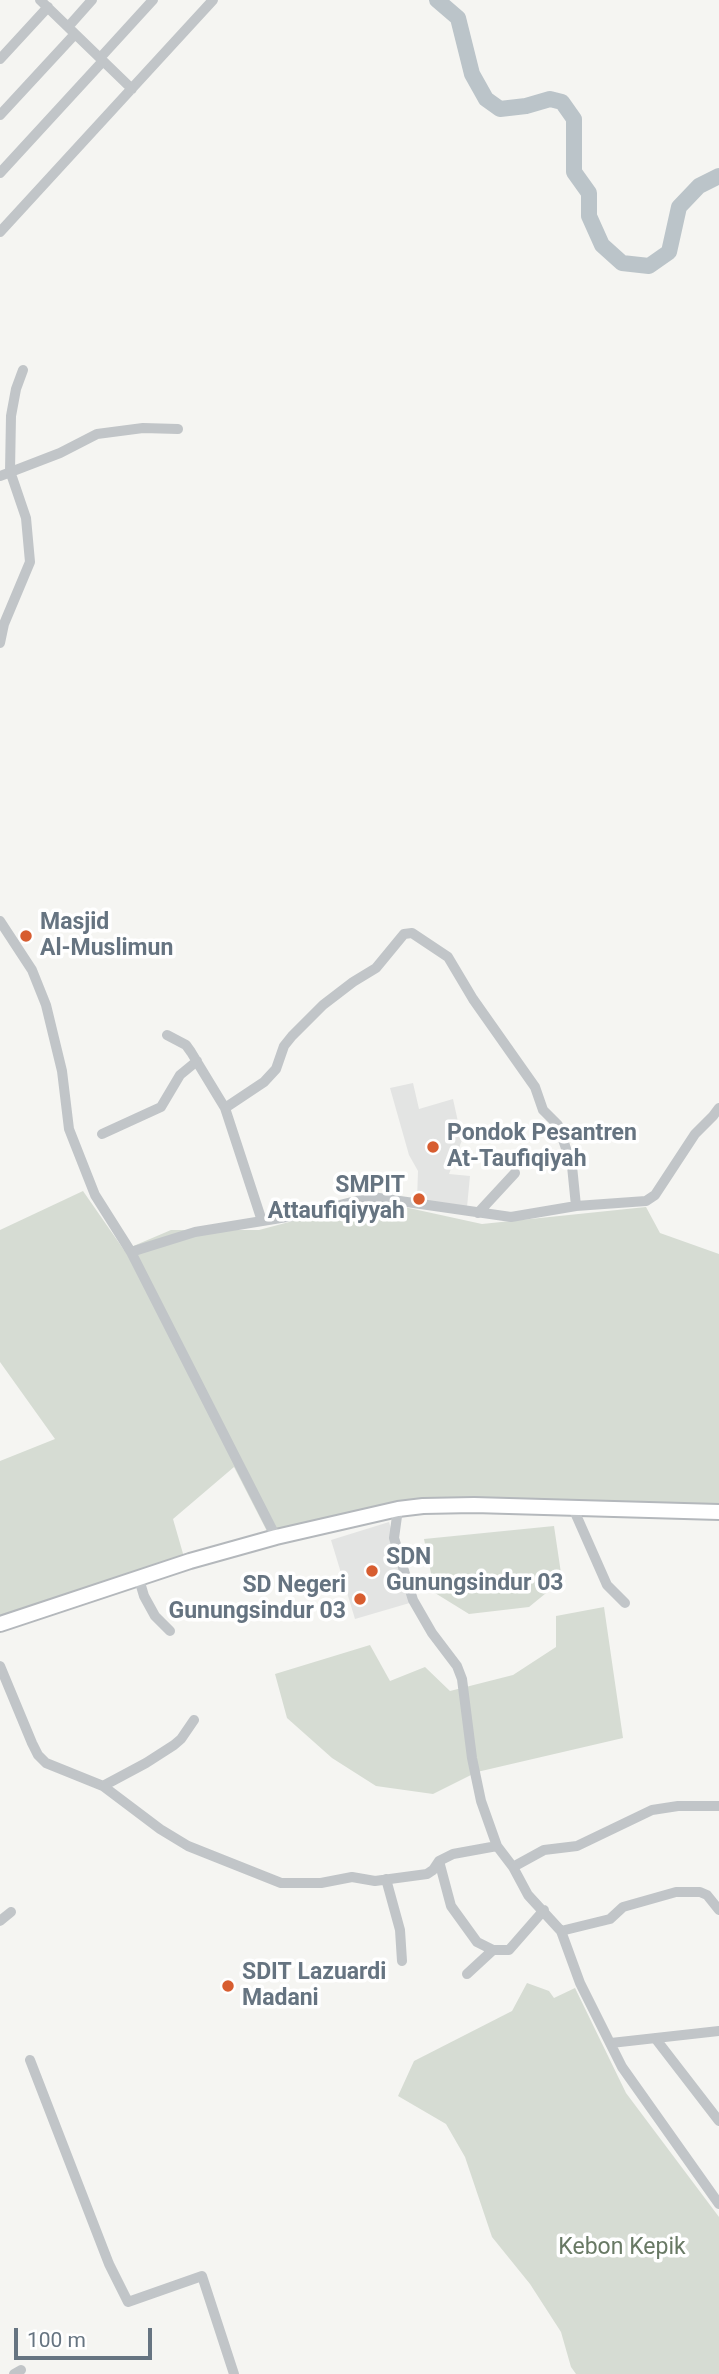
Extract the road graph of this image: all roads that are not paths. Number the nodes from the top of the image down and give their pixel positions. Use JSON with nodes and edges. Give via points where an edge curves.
{"nodes":[{"id":1,"x":92,"y":0,"type":"edge"},
{"id":2,"x":153,"y":0,"type":"edge"},
{"id":3,"x":213,"y":0,"type":"edge"},
{"id":4,"x":44,"y":4,"type":"edge"},
{"id":5,"x":72,"y":30,"type":"junction"},
{"id":6,"x":0,"y":59,"type":"edge"},
{"id":7,"x":102,"y":60,"type":"junction"},
{"id":8,"x":131,"y":89,"type":"junction"},
{"id":9,"x":0,"y":115,"type":"edge"},
{"id":10,"x":0,"y":173,"type":"edge"},
{"id":11,"x":0,"y":232,"type":"edge"},
{"id":12,"x":23,"y":370,"type":"dead end"},
{"id":13,"x":178,"y":429,"type":"dead end"},
{"id":14,"x":10,"y":471,"type":"junction"},
{"id":15,"x":0,"y":476,"type":"edge"},
{"id":16,"x":0,"y":643,"type":"edge"},
{"id":17,"x":0,"y":921,"type":"edge"},
{"id":18,"x":167,"y":1035,"type":"dead end"},
{"id":19,"x":197,"y":1061,"type":"junction"},
{"id":20,"x":225,"y":1108,"type":"junction"},
{"id":21,"x":719,"y":1108,"type":"edge"},
{"id":22,"x":102,"y":1134,"type":"dead end"},
{"id":23,"x":515,"y":1173,"type":"dead end"},
{"id":24,"x":576,"y":1206,"type":"junction"},
{"id":25,"x":478,"y":1213,"type":"junction"},
{"id":26,"x":262,"y":1221,"type":"junction"},
{"id":27,"x":131,"y":1252,"type":"junction"},
{"id":28,"x":573,"y":1508,"type":"junction"},
{"id":29,"x":398,"y":1509,"type":"junction"},
{"id":30,"x":719,"y":1512,"type":"edge"},
{"id":31,"x":276,"y":1537,"type":"junction"},
{"id":32,"x":139,"y":1579,"type":"junction"},
{"id":33,"x":625,"y":1603,"type":"dead end"},
{"id":34,"x":0,"y":1624,"type":"edge"},
{"id":35,"x":170,"y":1630,"type":"dead end"},
{"id":36,"x":0,"y":1666,"type":"edge"},
{"id":37,"x":194,"y":1720,"type":"dead end"},
{"id":38,"x":103,"y":1786,"type":"junction"},
{"id":39,"x":719,"y":1806,"type":"edge"},
{"id":40,"x":497,"y":1846,"type":"junction"},
{"id":41,"x":439,"y":1861,"type":"junction"},
{"id":42,"x":513,"y":1867,"type":"junction"},
{"id":43,"x":386,"y":1879,"type":"junction"},
{"id":44,"x":544,"y":1910,"type":"junction"},
{"id":45,"x":719,"y":1910,"type":"edge"},
{"id":46,"x":11,"y":1912,"type":"dead end"},
{"id":47,"x":0,"y":1921,"type":"edge"},
{"id":48,"x":561,"y":1931,"type":"junction"},
{"id":49,"x":493,"y":1950,"type":"junction"},
{"id":50,"x":402,"y":1961,"type":"dead end"},
{"id":51,"x":467,"y":1974,"type":"dead end"},
{"id":52,"x":719,"y":2031,"type":"edge"},
{"id":53,"x":655,"y":2038,"type":"junction"},
{"id":54,"x":611,"y":2043,"type":"junction"},
{"id":55,"x":30,"y":2060,"type":"dead end"},
{"id":56,"x":719,"y":2121,"type":"edge"},
{"id":57,"x":718,"y":2200,"type":"edge"},
{"id":58,"x":234,"y":2374,"type":"edge"}],
"edges":[{"from":1,"to":5,"type":"street"},
{"from":2,"to":7,"type":"street"},
{"from":3,"to":8,"type":"street"},
{"from":4,"to":5,"type":"street"},
{"from":4,"to":6,"type":"street"},
{"from":5,"to":7,"type":"street"},
{"from":5,"to":9,"type":"street"},
{"from":7,"to":8,"type":"street"},
{"from":7,"to":10,"type":"street"},
{"from":8,"to":11,"type":"street"},
{"from":12,"to":14,"type":"street","via":[[11,416]]},
{"from":13,"to":14,"type":"street","via":[[97,434]]},
{"from":14,"to":15,"type":"street"},
{"from":14,"to":16,"type":"street","via":[[26,518],[30,562]]},
{"from":17,"to":27,"type":"street","via":[[32,970],[46,1005],[75,1149],[95,1195]]},
{"from":18,"to":19,"type":"street","via":[[186,1045]]},
{"from":19,"to":20,"type":"street"},
{"from":19,"to":22,"type":"street","via":[[180,1075],[162,1107]]},
{"from":20,"to":24,"type":"street","via":[[276,1069],[284,1046],[323,1005],[376,968],[404,934],[412,933],[449,957],[535,1087],[543,1110],[558,1125],[572,1166]]},
{"from":20,"to":26,"type":"street"},
{"from":21,"to":24,"type":"street","via":[[695,1133],[655,1195],[646,1201]]},
{"from":23,"to":25,"type":"street"},
{"from":24,"to":25,"type":"street","via":[[510,1217]]},
{"from":25,"to":26,"type":"street","via":[[372,1197]]},
{"from":26,"to":27,"type":"street","via":[[195,1232]]},
{"from":27,"to":31,"type":"street"},
{"from":28,"to":29,"type":"main road","via":[[448,1505]]},
{"from":28,"to":30,"type":"main road"},
{"from":28,"to":33,"type":"street","via":[[607,1585]]},
{"from":29,"to":31,"type":"main road"},
{"from":29,"to":40,"type":"street","via":[[394,1538],[413,1600],[462,1679],[481,1801]]},
{"from":31,"to":32,"type":"main road"},
{"from":32,"to":34,"type":"main road"},
{"from":32,"to":35,"type":"street","via":[[155,1616]]},
{"from":36,"to":38,"type":"street","via":[[38,1755],[46,1763]]},
{"from":37,"to":38,"type":"street","via":[[174,1745]]},
{"from":38,"to":43,"type":"street","via":[[188,1846],[281,1883]]},
{"from":39,"to":42,"type":"street","via":[[652,1810],[577,1846],[544,1850]]},
{"from":40,"to":41,"type":"street"},
{"from":40,"to":42,"type":"street"},
{"from":41,"to":43,"type":"street","via":[[427,1874]]},
{"from":41,"to":49,"type":"street","via":[[451,1906],[477,1942]]},
{"from":42,"to":44,"type":"street","via":[[528,1895]]},
{"from":43,"to":50,"type":"street","via":[[400,1930]]},
{"from":44,"to":48,"type":"street"},
{"from":44,"to":49,"type":"street","via":[[509,1950]]},
{"from":45,"to":48,"type":"street","via":[[700,1892],[676,1892],[623,1907],[610,1919]]},
{"from":46,"to":47,"type":"street"},
{"from":48,"to":54,"type":"street","via":[[580,1983]]},
{"from":49,"to":51,"type":"street"},
{"from":52,"to":53,"type":"street"},
{"from":53,"to":54,"type":"street"},
{"from":53,"to":56,"type":"street"},
{"from":54,"to":57,"type":"street","via":[[622,2067]]},
{"from":55,"to":58,"type":"street","via":[[128,2302],[202,2276]]}]}
